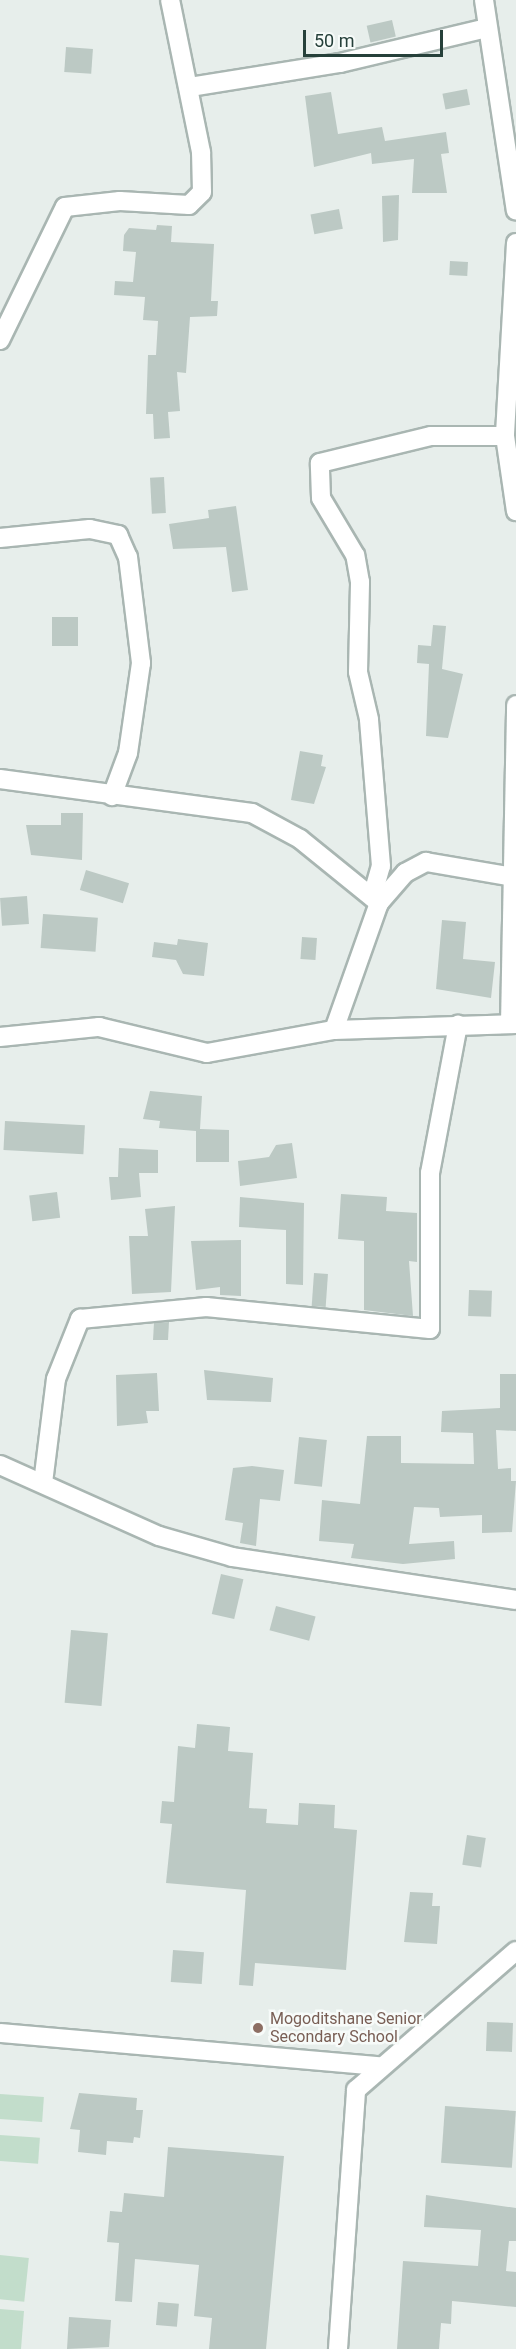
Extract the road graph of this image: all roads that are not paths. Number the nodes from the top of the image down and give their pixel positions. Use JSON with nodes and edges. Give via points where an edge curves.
{"nodes":[{"id":1,"x":170,"y":0,"type":"edge"},
{"id":2,"x":484,"y":0,"type":"edge"},
{"id":3,"x":487,"y":28,"type":"junction"},
{"id":4,"x":190,"y":87,"type":"junction"},
{"id":5,"x":516,"y":211,"type":"edge"},
{"id":6,"x":516,"y":243,"type":"edge"},
{"id":7,"x":515,"y":282,"type":"edge"},
{"id":8,"x":0,"y":340,"type":"edge"},
{"id":9,"x":505,"y":436,"type":"junction"},
{"id":10,"x":516,"y":511,"type":"edge"},
{"id":11,"x":0,"y":538,"type":"edge"},
{"id":12,"x":516,"y":705,"type":"edge"},
{"id":13,"x":0,"y":779,"type":"edge"},
{"id":14,"x":112,"y":796,"type":"junction"},
{"id":15,"x":513,"y":876,"type":"junction"},
{"id":16,"x":376,"y":900,"type":"junction"},
{"id":17,"x":513,"y":1024,"type":"edge"},
{"id":18,"x":458,"y":1025,"type":"junction"},
{"id":19,"x":334,"y":1030,"type":"junction"},
{"id":20,"x":0,"y":1037,"type":"edge"},
{"id":21,"x":0,"y":1465,"type":"edge"},
{"id":22,"x":43,"y":1483,"type":"junction"},
{"id":23,"x":516,"y":1600,"type":"edge"},
{"id":24,"x":516,"y":1951,"type":"edge"},
{"id":25,"x":0,"y":2033,"type":"edge"},
{"id":26,"x":379,"y":2066,"type":"junction"},
{"id":27,"x":338,"y":2349,"type":"edge"}],
"edges":[{"from":1,"to":4,"type":"street"},
{"from":2,"to":3,"type":"street"},
{"from":3,"to":4,"type":"street","via":[[340,63]]},
{"from":3,"to":5,"type":"street"},
{"from":4,"to":8,"type":"street","via":[[202,192],[189,205],[120,201],[65,207]]},
{"from":6,"to":7,"type":"street"},
{"from":7,"to":9,"type":"street"},
{"from":9,"to":10,"type":"street"},
{"from":9,"to":16,"type":"street","via":[[431,436],[320,463],[321,498],[355,555],[360,582],[358,672],[369,719],[381,866]]},
{"from":11,"to":14,"type":"street","via":[[90,529],[118,535],[128,557],[141,663],[128,753]]},
{"from":12,"to":15,"type":"street"},
{"from":13,"to":14,"type":"street"},
{"from":14,"to":16,"type":"street","via":[[252,813],[300,839]]},
{"from":15,"to":16,"type":"street","via":[[426,862],[405,873]]},
{"from":15,"to":17,"type":"street"},
{"from":16,"to":19,"type":"street"},
{"from":17,"to":18,"type":"street"},
{"from":18,"to":19,"type":"street"},
{"from":18,"to":22,"type":"street","via":[[430,1173],[430,1329],[206,1307],[80,1319],[56,1378]]},
{"from":19,"to":20,"type":"street","via":[[207,1053],[99,1027]]},
{"from":21,"to":22,"type":"street"},
{"from":22,"to":23,"type":"street","via":[[159,1536],[232,1557]]},
{"from":24,"to":26,"type":"street"},
{"from":25,"to":26,"type":"street"},
{"from":26,"to":27,"type":"street","via":[[357,2090]]}]}
